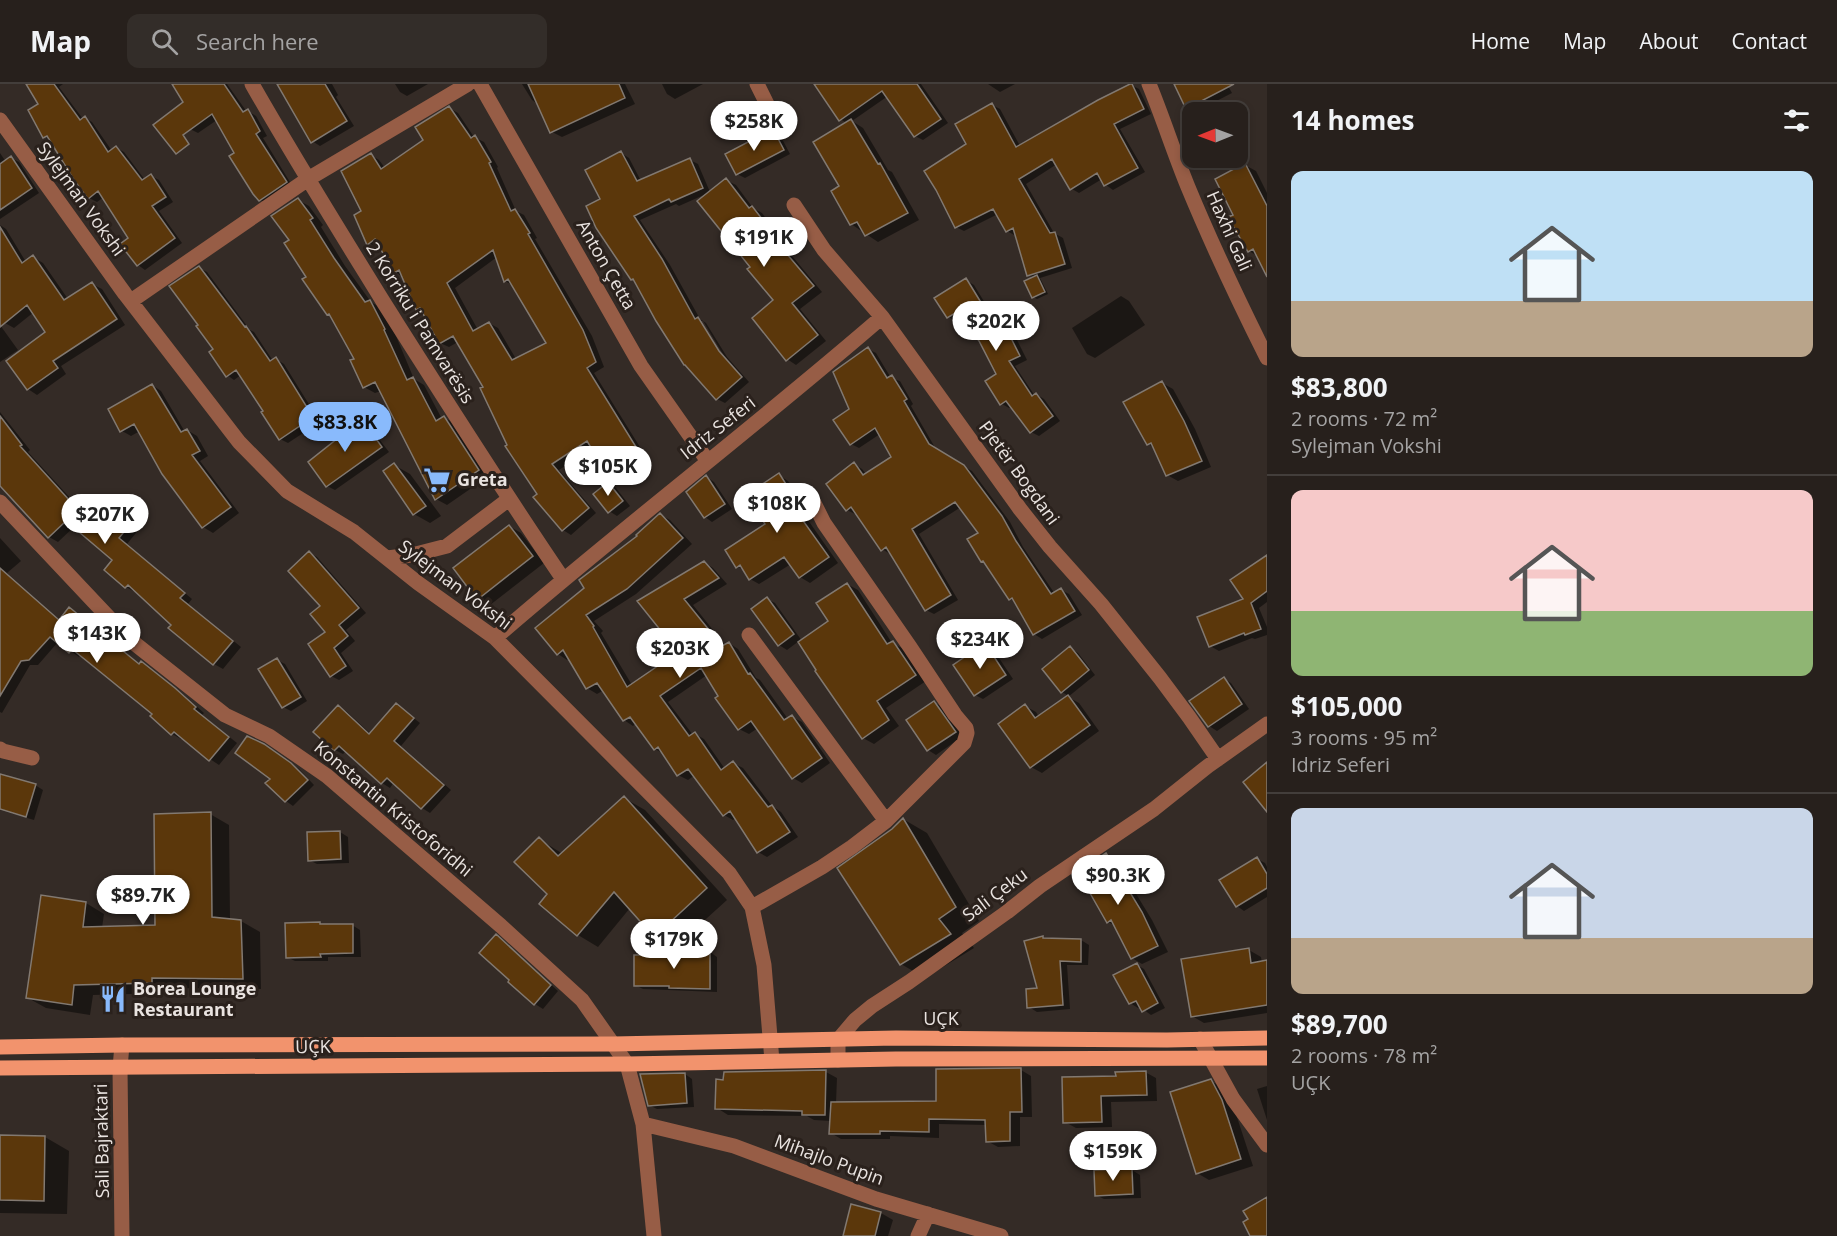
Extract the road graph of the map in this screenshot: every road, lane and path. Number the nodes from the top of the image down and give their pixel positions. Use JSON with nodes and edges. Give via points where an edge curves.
{"nodes":[{"id":1,"x":252,"y":84,"type":"edge"},
{"id":2,"x":468,"y":84,"type":"edge"},
{"id":3,"x":480,"y":84,"type":"edge"},
{"id":4,"x":757,"y":84,"type":"edge"},
{"id":5,"x":1149,"y":84,"type":"edge"},
{"id":6,"x":768,"y":106,"type":"dead end"},
{"id":7,"x":0,"y":120,"type":"edge"},
{"id":8,"x":308,"y":179,"type":"junction"},
{"id":9,"x":794,"y":205,"type":"dead end"},
{"id":10,"x":131,"y":301,"type":"junction"},
{"id":11,"x":882,"y":317,"type":"junction"},
{"id":12,"x":1267,"y":358,"type":"edge"},
{"id":13,"x":707,"y":460,"type":"junction"},
{"id":14,"x":509,"y":499,"type":"junction"},
{"id":15,"x":0,"y":502,"type":"edge"},
{"id":16,"x":814,"y":503,"type":"dead end"},
{"id":17,"x":387,"y":558,"type":"junction"},
{"id":18,"x":563,"y":579,"type":"junction"},
{"id":19,"x":749,"y":635,"type":"dead end"},
{"id":20,"x":495,"y":638,"type":"junction"},
{"id":21,"x":1267,"y":724,"type":"edge"},
{"id":22,"x":0,"y":749,"type":"edge"},
{"id":23,"x":32,"y":758,"type":"dead end"},
{"id":24,"x":1218,"y":759,"type":"junction"},
{"id":25,"x":886,"y":821,"type":"junction"},
{"id":26,"x":752,"y":907,"type":"junction"},
{"id":27,"x":1267,"y":1038,"type":"edge"},
{"id":28,"x":1200,"y":1039,"type":"junction"},
{"id":29,"x":838,"y":1040,"type":"junction"},
{"id":30,"x":771,"y":1041,"type":"junction"},
{"id":31,"x":614,"y":1044,"type":"junction"},
{"id":32,"x":122,"y":1045,"type":"junction"},
{"id":33,"x":0,"y":1047,"type":"edge"},
{"id":34,"x":1209,"y":1058,"type":"junction"},
{"id":35,"x":1267,"y":1058,"type":"edge"},
{"id":36,"x":772,"y":1060,"type":"junction"},
{"id":37,"x":838,"y":1060,"type":"junction"},
{"id":38,"x":627,"y":1064,"type":"junction"},
{"id":39,"x":0,"y":1068,"type":"edge"},
{"id":40,"x":120,"y":1068,"type":"junction"},
{"id":41,"x":643,"y":1124,"type":"junction"},
{"id":42,"x":1267,"y":1145,"type":"edge"},
{"id":43,"x":928,"y":1214,"type":"junction"},
{"id":44,"x":122,"y":1236,"type":"edge"},
{"id":45,"x":654,"y":1236,"type":"edge"},
{"id":46,"x":918,"y":1236,"type":"edge"},
{"id":47,"x":1000,"y":1236,"type":"edge"}],
"edges":[{"from":1,"to":8,"type":"street","name":"2 Korriku i Pamvarësis"},
{"from":2,"to":8,"type":"street"},
{"from":3,"to":13,"type":"street","name":"Anton Çetta","via":[[641,366]]},
{"from":4,"to":6,"type":"street"},
{"from":5,"to":12,"type":"street","name":"Haxhi Gali","via":[[1206,232]]},
{"from":7,"to":10,"type":"street","name":"Sylejman Vokshi"},
{"from":8,"to":10,"type":"street"},
{"from":8,"to":14,"type":"street","name":"2 Korriku i Pamvarësis"},
{"from":9,"to":11,"type":"street","name":"Pjetër Bogdani","via":[[824,250]]},
{"from":10,"to":17,"type":"street","name":"Sylejman Vokshi","via":[[239,442],[287,491],[354,532]]},
{"from":11,"to":13,"type":"street","name":"Idriz Seferi","via":[[805,384]]},
{"from":11,"to":24,"type":"street","name":"Pjetër Bogdani","via":[[1020,509],[1160,678]]},
{"from":13,"to":18,"type":"street","name":"Idriz Seferi"},
{"from":14,"to":17,"type":"street","via":[[447,546]]},
{"from":14,"to":18,"type":"street","name":"2 Korriku i Pamvarësis"},
{"from":15,"to":31,"type":"street","name":"Konstantin Kristoforidhi","via":[[129,639],[225,715],[269,735],[327,776],[582,1000]]},
{"from":16,"to":25,"type":"street","via":[[966,728],[963,743]]},
{"from":17,"to":20,"type":"street","name":"Sylejman Vokshi"},
{"from":18,"to":20,"type":"street","name":"Idriz Seferi"},
{"from":19,"to":25,"type":"street"},
{"from":20,"to":26,"type":"street","name":"Sylejman Vokshi","via":[[729,873]]},
{"from":21,"to":24,"type":"street","name":"Sali Çeku"},
{"from":22,"to":23,"type":"street"},
{"from":24,"to":29,"type":"street","name":"Sali Çeku","via":[[1154,809],[872,1006]]},
{"from":25,"to":26,"type":"street","via":[[822,867]]},
{"from":26,"to":30,"type":"street","name":"Sylejman Vokshi","via":[[764,965]]},
{"from":27,"to":28,"type":"main road","name":"UÇK"},
{"from":28,"to":29,"type":"main road","name":"UÇK"},
{"from":28,"to":34,"type":"street"},
{"from":29,"to":30,"type":"main road","name":"UÇK"},
{"from":29,"to":37,"type":"street"},
{"from":30,"to":31,"type":"main road","name":"UÇK"},
{"from":30,"to":36,"type":"street","name":"Sylejman Vokshi"},
{"from":31,"to":32,"type":"main road","name":"UÇK"},
{"from":31,"to":38,"type":"street"},
{"from":32,"to":33,"type":"main road","name":"UÇK"},
{"from":32,"to":40,"type":"street","name":"Sali Bajraktari"},
{"from":34,"to":35,"type":"main road","name":"UÇK"},
{"from":34,"to":37,"type":"main road","name":"UÇK"},
{"from":34,"to":42,"type":"street"},
{"from":36,"to":37,"type":"main road","name":"UÇK"},
{"from":36,"to":38,"type":"main road","name":"UÇK"},
{"from":38,"to":40,"type":"main road","name":"UÇK"},
{"from":38,"to":41,"type":"street"},
{"from":39,"to":40,"type":"main road","name":"UÇK"},
{"from":40,"to":44,"type":"street","name":"Sali Bajraktari"},
{"from":41,"to":43,"type":"street","name":"Mihajlo Pupin","via":[[734,1146],[876,1199]]},
{"from":41,"to":45,"type":"street"},
{"from":43,"to":46,"type":"street"},
{"from":43,"to":47,"type":"street","name":"Mihajlo Pupin"}]}
